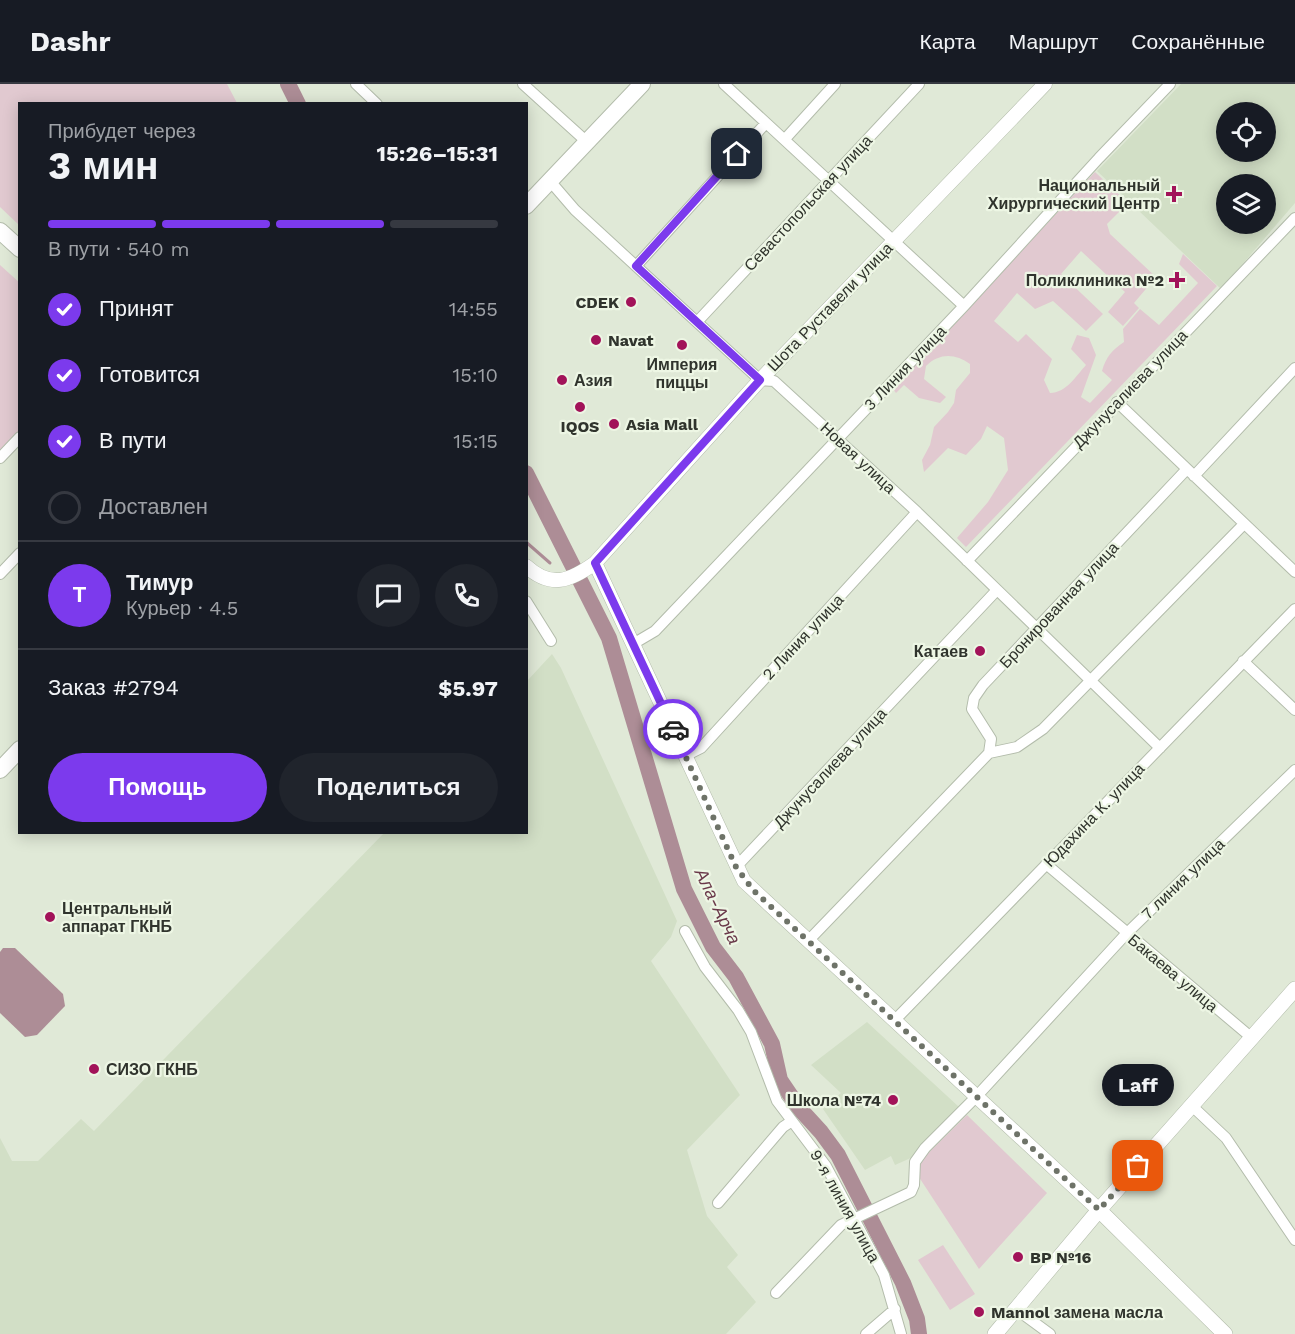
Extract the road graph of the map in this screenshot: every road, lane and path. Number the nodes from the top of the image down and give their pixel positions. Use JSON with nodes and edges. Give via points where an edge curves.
{"nodes":[{"id":1,"x":356,"y":84,"type":"edge"},
{"id":2,"x":523,"y":84,"type":"edge"},
{"id":3,"x":642,"y":84,"type":"edge"},
{"id":4,"x":724,"y":84,"type":"edge"},
{"id":5,"x":835,"y":84,"type":"edge"},
{"id":6,"x":919,"y":84,"type":"edge"},
{"id":7,"x":1046,"y":84,"type":"edge"},
{"id":8,"x":1170,"y":84,"type":"edge"},
{"id":9,"x":375,"y":102,"type":"edge"},
{"id":10,"x":766,"y":123,"type":"junction"},
{"id":11,"x":785,"y":140,"type":"junction"},
{"id":12,"x":587,"y":142,"type":"junction"},
{"id":13,"x":829,"y":180,"type":"junction"},
{"id":14,"x":550,"y":181,"type":"junction"},
{"id":15,"x":528,"y":204,"type":"edge"},
{"id":16,"x":1295,"y":218,"type":"edge"},
{"id":17,"x":0,"y":231,"type":"edge"},
{"id":18,"x":894,"y":240,"type":"junction"},
{"id":19,"x":18,"y":247,"type":"edge"},
{"id":20,"x":636,"y":266,"type":"junction"},
{"id":21,"x":964,"y":306,"type":"junction"},
{"id":22,"x":697,"y":322,"type":"junction"},
{"id":23,"x":1295,"y":368,"type":"edge"},
{"id":24,"x":760,"y":380,"type":"junction"},
{"id":25,"x":1117,"y":402,"type":"junction"},
{"id":26,"x":18,"y":439,"type":"edge"},
{"id":27,"x":838,"y":439,"type":"junction"},
{"id":28,"x":0,"y":458,"type":"edge"},
{"id":29,"x":1191,"y":472,"type":"junction"},
{"id":30,"x":917,"y":512,"type":"junction"},
{"id":31,"x":1244,"y":524,"type":"junction"},
{"id":32,"x":18,"y":555,"type":"edge"},
{"id":33,"x":967,"y":561,"type":"junction"},
{"id":34,"x":592,"y":565,"type":"junction"},
{"id":35,"x":528,"y":567,"type":"edge"},
{"id":36,"x":1295,"y":572,"type":"edge"},
{"id":37,"x":0,"y":574,"type":"edge"},
{"id":38,"x":997,"y":590,"type":"junction"},
{"id":39,"x":528,"y":604,"type":"edge"},
{"id":40,"x":1295,"y":609,"type":"edge"},
{"id":41,"x":1038,"y":628,"type":"junction"},
{"id":42,"x":550,"y":640,"type":"dead end"},
{"id":43,"x":633,"y":645,"type":"junction"},
{"id":44,"x":1244,"y":661,"type":"junction"},
{"id":45,"x":1092,"y":680,"type":"junction"},
{"id":46,"x":1295,"y":710,"type":"edge"},
{"id":47,"x":1160,"y":748,"type":"junction"},
{"id":48,"x":18,"y":751,"type":"edge"},
{"id":49,"x":989,"y":753,"type":"junction"},
{"id":50,"x":685,"y":756,"type":"junction"},
{"id":51,"x":0,"y":770,"type":"edge"},
{"id":52,"x":1295,"y":770,"type":"edge"},
{"id":53,"x":1046,"y":864,"type":"junction"},
{"id":54,"x":736,"y":867,"type":"junction"},
{"id":55,"x":685,"y":932,"type":"dead end"},
{"id":56,"x":1126,"y":934,"type":"junction"},
{"id":57,"x":808,"y":941,"type":"junction"},
{"id":58,"x":1295,"y":989,"type":"edge"},
{"id":59,"x":894,"y":1021,"type":"junction"},
{"id":60,"x":1252,"y":1038,"type":"junction"},
{"id":61,"x":976,"y":1097,"type":"junction"},
{"id":62,"x":1192,"y":1106,"type":"junction"},
{"id":63,"x":792,"y":1121,"type":"junction"},
{"id":64,"x":718,"y":1203,"type":"dead end"},
{"id":65,"x":1099,"y":1210,"type":"junction"},
{"id":66,"x":854,"y":1219,"type":"junction"},
{"id":67,"x":1295,"y":1240,"type":"edge"},
{"id":68,"x":776,"y":1293,"type":"dead end"},
{"id":69,"x":1016,"y":1308,"type":"junction"},
{"id":70,"x":895,"y":1309,"type":"junction"},
{"id":71,"x":866,"y":1334,"type":"edge"},
{"id":72,"x":900,"y":1334,"type":"edge"},
{"id":73,"x":995,"y":1334,"type":"edge"},
{"id":74,"x":1050,"y":1334,"type":"edge"},
{"id":75,"x":1225,"y":1334,"type":"edge"}],
"edges":[{"from":1,"to":9,"type":"street"},
{"from":2,"to":12,"type":"street"},
{"from":3,"to":12,"type":"main road"},
{"from":4,"to":10,"type":"street"},
{"from":5,"to":11,"type":"street"},
{"from":6,"to":13,"type":"street","name":"Севастопольская улица"},
{"from":7,"to":18,"type":"street","name":"Шота Руставели улица"},
{"from":8,"to":21,"type":"street","name":"3 Линия улица"},
{"from":10,"to":11,"type":"street"},
{"from":10,"to":20,"type":"street"},
{"from":11,"to":13,"type":"street"},
{"from":12,"to":14,"type":"main road"},
{"from":13,"to":18,"type":"street"},
{"from":13,"to":22,"type":"street","name":"Севастопольская улица"},
{"from":14,"to":15,"type":"main road"},
{"from":14,"to":20,"type":"street","name":"Новая улица","via":[[569,204]]},
{"from":16,"to":25,"type":"street","name":"Джунусалиева улица"},
{"from":17,"to":19,"type":"main road"},
{"from":18,"to":21,"type":"street"},
{"from":18,"to":24,"type":"street","name":"Шота Руставели улица"},
{"from":20,"to":22,"type":"street","name":"Новая улица"},
{"from":21,"to":27,"type":"street","name":"3 Линия улица"},
{"from":22,"to":24,"type":"street","name":"Новая улица"},
{"from":23,"to":29,"type":"street","name":"Бронированная улица"},
{"from":24,"to":27,"type":"street","name":"Новая улица","via":[[774,381]]},
{"from":24,"to":34,"type":"street","name":"Шота Руставели улица"},
{"from":25,"to":29,"type":"street"},
{"from":25,"to":33,"type":"street","name":"Джунусалиева улица"},
{"from":26,"to":28,"type":"street"},
{"from":27,"to":30,"type":"street","name":"Новая улица"},
{"from":27,"to":43,"type":"street","name":"3 Линия улица","via":[[655,631]]},
{"from":29,"to":31,"type":"street"},
{"from":29,"to":41,"type":"street","name":"Бронированная улица"},
{"from":30,"to":33,"type":"street","name":"Новая улица"},
{"from":30,"to":50,"type":"street","name":"2 Линия улица","via":[[701,747]]},
{"from":31,"to":36,"type":"street"},
{"from":31,"to":45,"type":"street"},
{"from":32,"to":37,"type":"street"},
{"from":33,"to":38,"type":"street","name":"Новая улица"},
{"from":34,"to":35,"type":"street","via":[[566,579],[545,580]]},
{"from":34,"to":43,"type":"street"},
{"from":38,"to":41,"type":"street","name":"Новая улица"},
{"from":38,"to":54,"type":"street","name":"Джунусалиева улица"},
{"from":39,"to":42,"type":"street"},
{"from":40,"to":44,"type":"street","name":"Юдахина К. улица"},
{"from":41,"to":45,"type":"street","name":"Новая улица"},
{"from":41,"to":49,"type":"street","name":"Бронированная улица","via":[[974,698],[972,709],[991,739]]},
{"from":43,"to":50,"type":"street"},
{"from":44,"to":46,"type":"street"},
{"from":44,"to":47,"type":"street","name":"Юдахина К. улица"},
{"from":45,"to":47,"type":"street","name":"Новая улица"},
{"from":45,"to":49,"type":"street","via":[[1043,729],[1017,747]]},
{"from":47,"to":53,"type":"street","name":"Юдахина К. улица"},
{"from":48,"to":51,"type":"main road"},
{"from":49,"to":57,"type":"street"},
{"from":50,"to":54,"type":"street"},
{"from":52,"to":56,"type":"street","name":"7 линия улица"},
{"from":53,"to":56,"type":"street","name":"Бакаева улица"},
{"from":53,"to":59,"type":"street","name":"Юдахина К. улица"},
{"from":54,"to":57,"type":"street","via":[[754,891]]},
{"from":55,"to":63,"type":"street","name":"9-я линия улица","via":[[712,979],[744,1020],[761,1055],[769,1086]]},
{"from":56,"to":60,"type":"street","name":"Бакаева улица"},
{"from":56,"to":61,"type":"street","name":"7 линия улица"},
{"from":57,"to":59,"type":"street"},
{"from":58,"to":60,"type":"main road"},
{"from":59,"to":61,"type":"street"},
{"from":60,"to":62,"type":"main road"},
{"from":61,"to":65,"type":"street"},
{"from":61,"to":66,"type":"street","name":"7 линия улица","via":[[918,1156],[911,1192]]},
{"from":62,"to":65,"type":"main road"},
{"from":62,"to":67,"type":"street","via":[[1226,1138]]},
{"from":63,"to":64,"type":"street"},
{"from":63,"to":66,"type":"street","name":"9-я линия улица","via":[[826,1166]]},
{"from":65,"to":69,"type":"main road"},
{"from":65,"to":75,"type":"main road"},
{"from":66,"to":68,"type":"street","via":[[841,1225]]},
{"from":66,"to":70,"type":"street","name":"9-я линия улица","via":[[884,1275]]},
{"from":69,"to":73,"type":"main road"},
{"from":69,"to":74,"type":"street"},
{"from":70,"to":71,"type":"street"},
{"from":70,"to":72,"type":"street","name":"9-я линия улица"}]}
